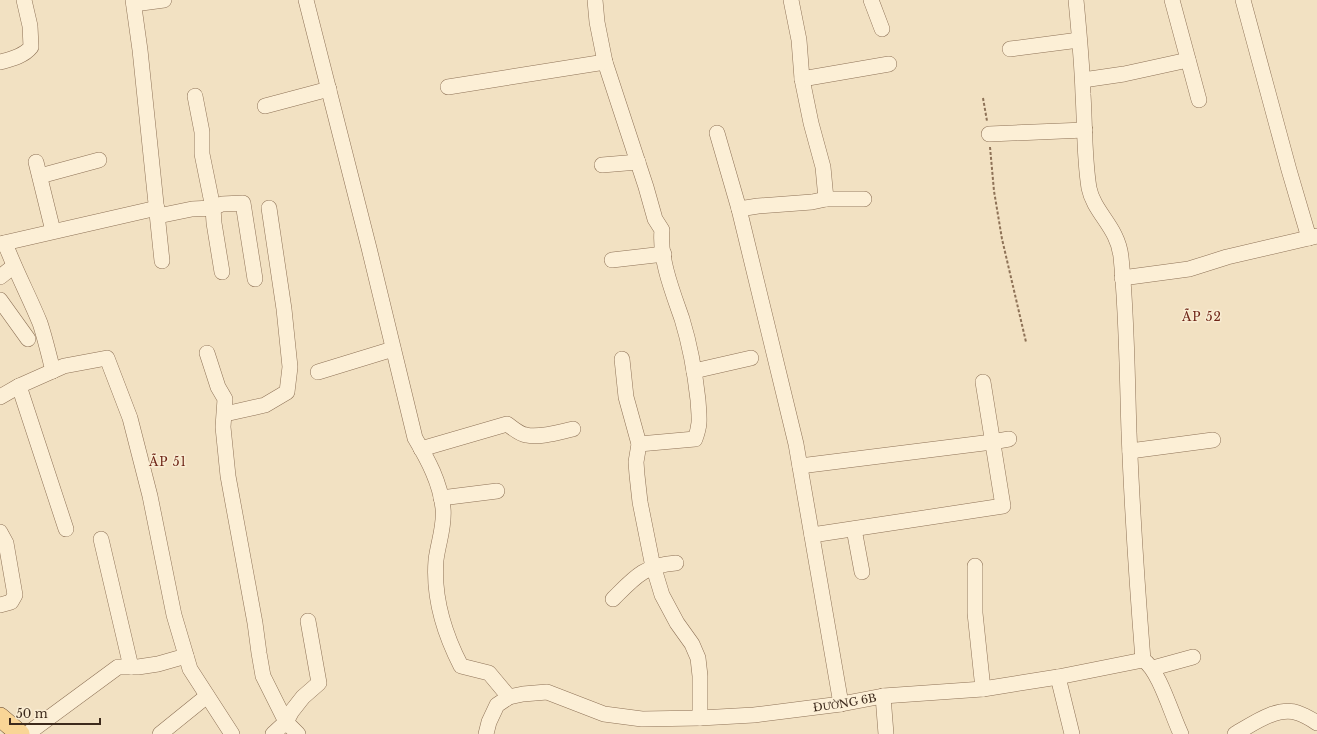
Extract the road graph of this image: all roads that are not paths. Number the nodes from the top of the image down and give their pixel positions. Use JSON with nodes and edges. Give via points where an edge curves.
{"nodes":[{"id":1,"x":24,"y":0,"type":"edge"},
{"id":2,"x":164,"y":0,"type":"edge"},
{"id":3,"x":306,"y":0,"type":"edge"},
{"id":4,"x":595,"y":0,"type":"edge"},
{"id":5,"x":791,"y":0,"type":"edge"},
{"id":6,"x":871,"y":0,"type":"edge"},
{"id":7,"x":1076,"y":0,"type":"edge"},
{"id":8,"x":1172,"y":0,"type":"edge"},
{"id":9,"x":1243,"y":0,"type":"edge"},
{"id":10,"x":134,"y":2,"type":"edge"},
{"id":11,"x":882,"y":29,"type":"dead end"},
{"id":12,"x":1080,"y":40,"type":"junction"},
{"id":13,"x":1010,"y":48,"type":"dead end"},
{"id":14,"x":1188,"y":60,"type":"junction"},
{"id":15,"x":0,"y":62,"type":"edge"},
{"id":16,"x":605,"y":62,"type":"junction"},
{"id":17,"x":889,"y":64,"type":"dead end"},
{"id":18,"x":802,"y":79,"type":"junction"},
{"id":19,"x":1083,"y":80,"type":"junction"},
{"id":20,"x":448,"y":87,"type":"dead end"},
{"id":21,"x":329,"y":89,"type":"junction"},
{"id":22,"x":195,"y":96,"type":"dead end"},
{"id":23,"x":1199,"y":100,"type":"dead end"},
{"id":24,"x":265,"y":106,"type":"dead end"},
{"id":25,"x":1085,"y":130,"type":"junction"},
{"id":26,"x":717,"y":133,"type":"dead end"},
{"id":27,"x":989,"y":134,"type":"road end"},
{"id":28,"x":99,"y":160,"type":"dead end"},
{"id":29,"x":638,"y":162,"type":"junction"},
{"id":30,"x":602,"y":165,"type":"dead end"},
{"id":31,"x":826,"y":199,"type":"junction"},
{"id":32,"x":864,"y":199,"type":"dead end"},
{"id":33,"x":213,"y":208,"type":"junction"},
{"id":34,"x":269,"y":208,"type":"dead end"},
{"id":35,"x":739,"y":209,"type":"junction"},
{"id":36,"x":157,"y":212,"type":"junction"},
{"id":37,"x":53,"y":231,"type":"junction"},
{"id":38,"x":1313,"y":237,"type":"edge"},
{"id":39,"x":3,"y":243,"type":"edge"},
{"id":40,"x":664,"y":254,"type":"junction"},
{"id":41,"x":612,"y":260,"type":"dead end"},
{"id":42,"x":162,"y":261,"type":"dead end"},
{"id":43,"x":14,"y":266,"type":"junction"},
{"id":44,"x":222,"y":272,"type":"dead end"},
{"id":45,"x":0,"y":277,"type":"edge"},
{"id":46,"x":1122,"y":278,"type":"junction"},
{"id":47,"x":255,"y":279,"type":"dead end"},
{"id":48,"x":0,"y":300,"type":"edge"},
{"id":49,"x":28,"y":339,"type":"dead end"},
{"id":50,"x":393,"y":349,"type":"junction"},
{"id":51,"x":207,"y":353,"type":"dead end"},
{"id":52,"x":751,"y":358,"type":"dead end"},
{"id":53,"x":622,"y":359,"type":"dead end"},
{"id":54,"x":53,"y":371,"type":"junction"},
{"id":55,"x":694,"y":371,"type":"junction"},
{"id":56,"x":318,"y":372,"type":"dead end"},
{"id":57,"x":983,"y":382,"type":"dead end"},
{"id":58,"x":19,"y":386,"type":"junction"},
{"id":59,"x":0,"y":397,"type":"edge"},
{"id":60,"x":225,"y":414,"type":"junction"},
{"id":61,"x":573,"y":429,"type":"dead end"},
{"id":62,"x":1009,"y":439,"type":"dead end"},
{"id":63,"x":1213,"y":440,"type":"dead end"},
{"id":64,"x":992,"y":442,"type":"junction"},
{"id":65,"x":640,"y":444,"type":"junction"},
{"id":66,"x":421,"y":449,"type":"junction"},
{"id":67,"x":1130,"y":451,"type":"junction"},
{"id":68,"x":800,"y":466,"type":"junction"},
{"id":69,"x":497,"y":491,"type":"dead end"},
{"id":70,"x":441,"y":498,"type":"junction"},
{"id":71,"x":66,"y":529,"type":"dead end"},
{"id":72,"x":854,"y":529,"type":"junction"},
{"id":73,"x":0,"y":532,"type":"edge"},
{"id":74,"x":812,"y":535,"type":"junction"},
{"id":75,"x":101,"y":538,"type":"dead end"},
{"id":76,"x":676,"y":562,"type":"dead end"},
{"id":77,"x":654,"y":566,"type":"junction"},
{"id":78,"x":975,"y":566,"type":"dead end"},
{"id":79,"x":862,"y":572,"type":"dead end"},
{"id":80,"x":613,"y":599,"type":"dead end"},
{"id":81,"x":0,"y":605,"type":"edge"},
{"id":82,"x":308,"y":621,"type":"dead end"},
{"id":83,"x":186,"y":656,"type":"junction"},
{"id":84,"x":1193,"y":657,"type":"dead end"},
{"id":85,"x":1148,"y":664,"type":"junction"},
{"id":86,"x":132,"y":667,"type":"junction"},
{"id":87,"x":1058,"y":677,"type":"junction"},
{"id":88,"x":983,"y":689,"type":"junction"},
{"id":89,"x":207,"y":696,"type":"junction"},
{"id":90,"x":883,"y":696,"type":"junction"},
{"id":91,"x":509,"y":697,"type":"junction"},
{"id":92,"x":841,"y":704,"type":"junction"},
{"id":93,"x":0,"y":717,"type":"edge"},
{"id":94,"x":700,"y":718,"type":"junction"},
{"id":95,"x":286,"y":722,"type":"junction"},
{"id":96,"x":1317,"y":723,"type":"edge"},
{"id":97,"x":20,"y":734,"type":"edge"},
{"id":98,"x":27,"y":734,"type":"edge"},
{"id":99,"x":160,"y":734,"type":"edge"},
{"id":100,"x":232,"y":734,"type":"edge"},
{"id":101,"x":273,"y":734,"type":"edge"},
{"id":102,"x":298,"y":734,"type":"edge"},
{"id":103,"x":486,"y":734,"type":"edge"},
{"id":104,"x":886,"y":734,"type":"edge"},
{"id":105,"x":1072,"y":734,"type":"edge"},
{"id":106,"x":1182,"y":734,"type":"edge"},
{"id":107,"x":1235,"y":734,"type":"edge"}],
"edges":[{"from":1,"to":15,"type":"street","via":[[30,26],[31,47],[27,52]]},
{"from":2,"to":10,"type":"street"},
{"from":3,"to":21,"type":"street"},
{"from":4,"to":16,"type":"street"},
{"from":5,"to":18,"type":"street","via":[[799,40]]},
{"from":6,"to":11,"type":"street"},
{"from":7,"to":12,"type":"street"},
{"from":8,"to":14,"type":"street"},
{"from":9,"to":38,"type":"street","via":[[1289,170]]},
{"from":10,"to":36,"type":"street"},
{"from":12,"to":13,"type":"street"},
{"from":12,"to":19,"type":"street"},
{"from":14,"to":19,"type":"street"},
{"from":14,"to":23,"type":"street"},
{"from":16,"to":20,"type":"street"},
{"from":16,"to":29,"type":"street"},
{"from":17,"to":18,"type":"street"},
{"from":18,"to":31,"type":"street","via":[[823,167]]},
{"from":19,"to":25,"type":"street"},
{"from":21,"to":24,"type":"street"},
{"from":21,"to":50,"type":"street"},
{"from":22,"to":33,"type":"street","via":[[202,132],[202,154]]},
{"from":25,"to":27,"type":"street"},
{"from":25,"to":46,"type":"street","via":[[1090,189],[1095,203],[1114,231],[1119,245]]},
{"from":26,"to":35,"type":"street"},
{"from":28,"to":37,"type":"street","via":[[38,169]]},
{"from":29,"to":30,"type":"street"},
{"from":29,"to":40,"type":"street","via":[[655,218],[662,230]]},
{"from":31,"to":32,"type":"street"},
{"from":31,"to":35,"type":"street"},
{"from":33,"to":36,"type":"street"},
{"from":33,"to":44,"type":"street"},
{"from":33,"to":47,"type":"street","via":[[222,204],[243,203]]},
{"from":34,"to":60,"type":"street","via":[[290,367],[287,392],[265,405]]},
{"from":35,"to":68,"type":"street"},
{"from":36,"to":37,"type":"street"},
{"from":36,"to":42,"type":"street"},
{"from":37,"to":39,"type":"street"},
{"from":38,"to":46,"type":"street","via":[[1189,269]]},
{"from":39,"to":43,"type":"street"},
{"from":40,"to":41,"type":"street"},
{"from":40,"to":55,"type":"street"},
{"from":43,"to":45,"type":"street"},
{"from":43,"to":54,"type":"street","via":[[40,324]]},
{"from":46,"to":67,"type":"street"},
{"from":48,"to":49,"type":"street"},
{"from":50,"to":56,"type":"street"},
{"from":50,"to":66,"type":"street","via":[[414,438]]},
{"from":51,"to":60,"type":"street","via":[[218,387],[225,399]]},
{"from":52,"to":55,"type":"street"},
{"from":53,"to":65,"type":"street","via":[[626,397]]},
{"from":54,"to":58,"type":"street"},
{"from":54,"to":83,"type":"street","via":[[64,366],[107,358],[130,418],[150,496],[174,615]]},
{"from":55,"to":65,"type":"street","via":[[700,426],[695,439]]},
{"from":57,"to":64,"type":"street"},
{"from":58,"to":59,"type":"street"},
{"from":58,"to":71,"type":"street"},
{"from":60,"to":95,"type":"street","via":[[223,427],[228,476],[255,623],[258,653],[263,676]]},
{"from":61,"to":66,"type":"street","via":[[552,434],[526,435],[507,424]]},
{"from":62,"to":64,"type":"street"},
{"from":63,"to":67,"type":"street"},
{"from":64,"to":68,"type":"street"},
{"from":64,"to":72,"type":"street","via":[[1003,506]]},
{"from":65,"to":77,"type":"street","via":[[636,462],[638,488]]},
{"from":66,"to":70,"type":"street","via":[[430,464]]},
{"from":67,"to":85,"type":"street","via":[[1136,577]]},
{"from":68,"to":74,"type":"street"},
{"from":69,"to":70,"type":"street"},
{"from":70,"to":91,"type":"street","via":[[442,533],[435,579],[439,610],[450,645],[461,666],[489,673]]},
{"from":72,"to":74,"type":"street"},
{"from":72,"to":79,"type":"street"},
{"from":73,"to":81,"type":"street","via":[[6,543],[15,595],[11,602]]},
{"from":74,"to":92,"type":"street"},
{"from":75,"to":86,"type":"street"},
{"from":76,"to":77,"type":"street"},
{"from":77,"to":80,"type":"street","via":[[639,574]]},
{"from":77,"to":94,"type":"street","via":[[662,595],[698,658]]},
{"from":78,"to":88,"type":"street","via":[[975,613]]},
{"from":82,"to":95,"type":"street","via":[[319,683],[303,697]]},
{"from":83,"to":86,"type":"street","via":[[158,664]]},
{"from":83,"to":89,"type":"street","via":[[190,669]]},
{"from":84,"to":85,"type":"street","name":"ĐƯỜNG 6B"},
{"from":85,"to":87,"type":"street","name":"ĐƯỜNG 6B"},
{"from":85,"to":106,"type":"street"},
{"from":86,"to":98,"type":"street","via":[[118,667]]},
{"from":87,"to":88,"type":"street","name":"ĐƯỜNG 6B"},
{"from":87,"to":105,"type":"street"},
{"from":88,"to":90,"type":"street","name":"ĐƯỜNG 6B"},
{"from":89,"to":99,"type":"street"},
{"from":89,"to":100,"type":"street"},
{"from":90,"to":92,"type":"street","name":"ĐƯỜNG 6B"},
{"from":90,"to":104,"type":"street"},
{"from":91,"to":94,"type":"street","name":"ĐƯỜNG 6B","via":[[547,692],[604,714],[642,719]]},
{"from":91,"to":103,"type":"street","via":[[497,706]]},
{"from":92,"to":94,"type":"street","name":"ĐƯỜNG 6B","via":[[754,715]]},
{"from":93,"to":97,"type":"main road"},
{"from":95,"to":101,"type":"street"},
{"from":95,"to":102,"type":"street"},
{"from":96,"to":107,"type":"street","via":[[1296,712],[1282,712],[1272,714]]}]}
